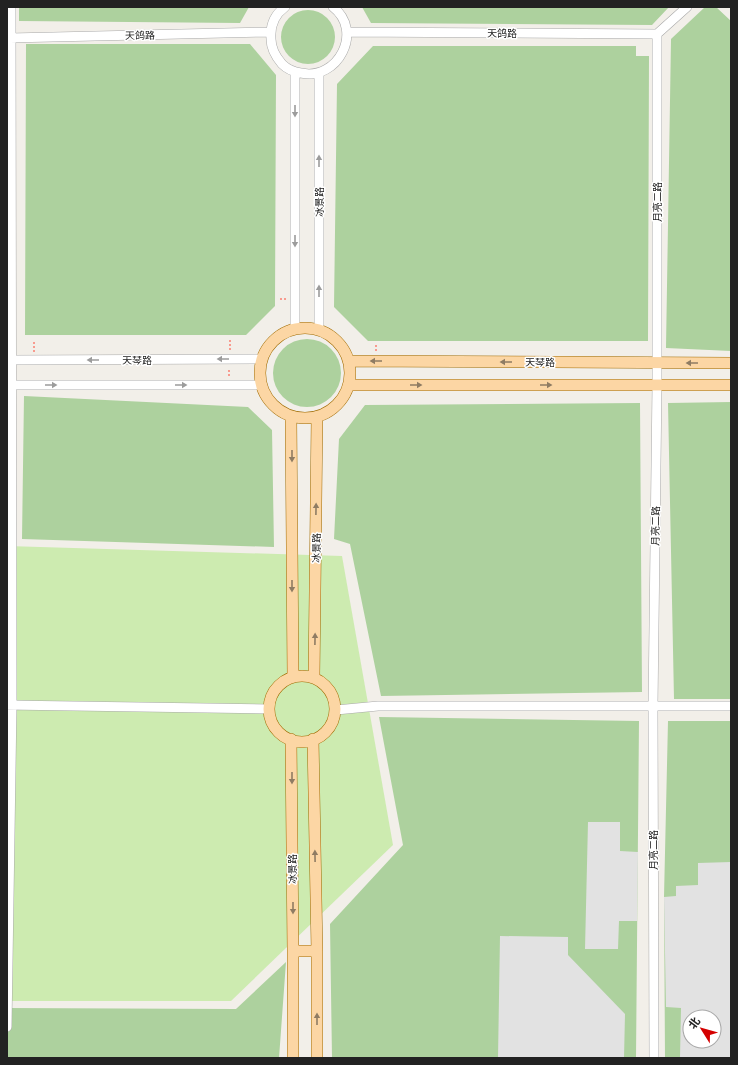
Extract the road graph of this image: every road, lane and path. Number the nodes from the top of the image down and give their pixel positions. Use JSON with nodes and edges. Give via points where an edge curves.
{"nodes":[{"id":1,"x":11,"y":7,"type":"edge"},
{"id":2,"x":285,"y":7,"type":"edge"},
{"id":3,"x":333,"y":7,"type":"edge"},
{"id":4,"x":687,"y":7,"type":"edge"},
{"id":5,"x":270,"y":32,"type":"junction"},
{"id":6,"x":347,"y":32,"type":"junction"},
{"id":7,"x":657,"y":34,"type":"junction"},
{"id":8,"x":10,"y":38,"type":"junction"},
{"id":9,"x":295,"y":72,"type":"junction"},
{"id":10,"x":319,"y":73,"type":"junction"},
{"id":11,"x":10,"y":274,"type":"edge"},
{"id":12,"x":295,"y":329,"type":"junction"},
{"id":13,"x":319,"y":330,"type":"junction"},
{"id":14,"x":262,"y":359,"type":"junction"},
{"id":15,"x":12,"y":360,"type":"junction"},
{"id":16,"x":349,"y":361,"type":"junction"},
{"id":17,"x":657,"y":363,"type":"junction"},
{"id":18,"x":731,"y":364,"type":"edge"},
{"id":19,"x":12,"y":385,"type":"junction"},
{"id":20,"x":261,"y":385,"type":"junction"},
{"id":21,"x":349,"y":385,"type":"junction"},
{"id":22,"x":657,"y":385,"type":"junction"},
{"id":23,"x":731,"y":385,"type":"edge"},
{"id":24,"x":292,"y":417,"type":"junction"},
{"id":25,"x":317,"y":417,"type":"junction"},
{"id":26,"x":10,"y":470,"type":"edge"},
{"id":27,"x":293,"y":678,"type":"junction"},
{"id":28,"x":314,"y":678,"type":"junction"},
{"id":29,"x":10,"y":705,"type":"edge"},
{"id":30,"x":653,"y":706,"type":"junction"},
{"id":31,"x":731,"y":706,"type":"edge"},
{"id":32,"x":269,"y":710,"type":"junction"},
{"id":33,"x":336,"y":710,"type":"junction"},
{"id":34,"x":291,"y":739,"type":"junction"},
{"id":35,"x":313,"y":739,"type":"junction"},
{"id":36,"x":293,"y":951,"type":"junction"},
{"id":37,"x":317,"y":951,"type":"junction"},
{"id":38,"x":7,"y":1027,"type":"edge"},
{"id":39,"x":293,"y":1058,"type":"edge"},
{"id":40,"x":317,"y":1058,"type":"edge"},
{"id":41,"x":654,"y":1058,"type":"edge"}],
"edges":[{"from":1,"to":8,"type":"street"},
{"from":2,"to":5,"type":"street","via":[[274,20]]},
{"from":3,"to":6,"type":"street","via":[[343,20]]},
{"from":4,"to":7,"type":"street"},
{"from":5,"to":8,"type":"street","name":"天鸽路"},
{"from":5,"to":9,"type":"street","via":[[276,56],[284,66]]},
{"from":6,"to":7,"type":"street","name":"天鸽路"},
{"from":6,"to":10,"type":"street","via":[[343,53],[337,62]]},
{"from":7,"to":17,"type":"street","name":"月亮二路"},
{"from":8,"to":11,"type":"street"},
{"from":9,"to":10,"type":"street","via":[[307,75]]},
{"from":9,"to":12,"type":"street","one_way":true},
{"from":13,"to":10,"type":"street","name":"冰景路","one_way":true},
{"from":11,"to":15,"type":"street"},
{"from":12,"to":13,"type":"main road"},
{"from":12,"to":14,"type":"main road","via":[[281,335],[269,345]]},
{"from":13,"to":16,"type":"main road","via":[[337,342]]},
{"from":14,"to":15,"type":"street","name":"天琴路","one_way":true},
{"from":14,"to":20,"type":"main road","via":[[259,372]]},
{"from":15,"to":19,"type":"street"},
{"from":17,"to":16,"type":"main road","name":"天琴路","one_way":true},
{"from":16,"to":21,"type":"main road"},
{"from":18,"to":17,"type":"main road","name":"天琴路","one_way":true},
{"from":17,"to":22,"type":"street","name":"月亮二路"},
{"from":19,"to":20,"type":"street","one_way":true},
{"from":19,"to":26,"type":"street"},
{"from":20,"to":24,"type":"main road","via":[[272,405]]},
{"from":21,"to":22,"type":"main road","one_way":true},
{"from":21,"to":25,"type":"main road","via":[[342,399],[331,410]]},
{"from":22,"to":23,"type":"main road"},
{"from":22,"to":30,"type":"street","name":"月亮二路"},
{"from":24,"to":25,"type":"main road"},
{"from":24,"to":27,"type":"main road","one_way":true},
{"from":28,"to":25,"type":"main road","name":"冰景路","one_way":true},
{"from":26,"to":29,"type":"street"},
{"from":27,"to":28,"type":"main road"},
{"from":27,"to":32,"type":"main road","via":[[283,682],[275,690]]},
{"from":28,"to":33,"type":"main road","via":[[330,692]]},
{"from":29,"to":32,"type":"street"},
{"from":29,"to":38,"type":"street"},
{"from":30,"to":31,"type":"street"},
{"from":30,"to":33,"type":"street","via":[[378,706]]},
{"from":30,"to":41,"type":"street","name":"月亮二路"},
{"from":32,"to":34,"type":"main road","via":[[278,731]]},
{"from":33,"to":35,"type":"main road","via":[[326,731]]},
{"from":34,"to":35,"type":"main road"},
{"from":34,"to":36,"type":"main road","name":"冰景路","one_way":true},
{"from":37,"to":35,"type":"main road","one_way":true},
{"from":36,"to":37,"type":"main road"},
{"from":36,"to":39,"type":"main road","name":"冰景路"},
{"from":40,"to":37,"type":"main road","one_way":true}]}
